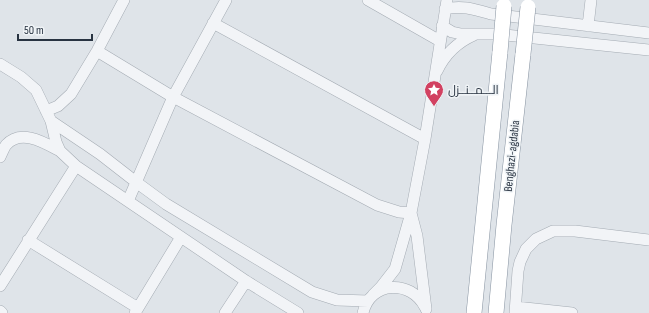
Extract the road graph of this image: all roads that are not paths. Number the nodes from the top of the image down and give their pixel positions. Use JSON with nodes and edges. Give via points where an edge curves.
{"nodes":[{"id":1,"x":124,"y":0,"type":"edge"},
{"id":2,"x":226,"y":0,"type":"edge"},
{"id":3,"x":368,"y":0,"type":"edge"},
{"id":4,"x":590,"y":0,"type":"edge"},
{"id":5,"x":504,"y":3,"type":"edge"},
{"id":6,"x":446,"y":4,"type":"edge"},
{"id":7,"x":469,"y":4,"type":"edge"},
{"id":8,"x":529,"y":4,"type":"edge"},
{"id":9,"x":213,"y":23,"type":"junction"},
{"id":10,"x":442,"y":26,"type":"junction"},
{"id":11,"x":588,"y":26,"type":"junction"},
{"id":12,"x":649,"y":33,"type":"edge"},
{"id":13,"x":477,"y":34,"type":"junction"},
{"id":14,"x":440,"y":41,"type":"junction"},
{"id":15,"x":649,"y":50,"type":"edge"},
{"id":16,"x":97,"y":51,"type":"junction"},
{"id":17,"x":0,"y":64,"type":"edge"},
{"id":18,"x":433,"y":82,"type":"junction"},
{"id":19,"x":173,"y":97,"type":"junction"},
{"id":20,"x":46,"y":110,"type":"junction"},
{"id":21,"x":51,"y":121,"type":"junction"},
{"id":22,"x":425,"y":139,"type":"junction"},
{"id":23,"x":60,"y":151,"type":"junction"},
{"id":24,"x":0,"y":156,"type":"edge"},
{"id":25,"x":76,"y":166,"type":"junction"},
{"id":26,"x":136,"y":182,"type":"junction"},
{"id":27,"x":128,"y":201,"type":"junction"},
{"id":28,"x":411,"y":213,"type":"junction"},
{"id":29,"x":181,"y":237,"type":"junction"},
{"id":30,"x":28,"y":240,"type":"junction"},
{"id":31,"x":649,"y":240,"type":"edge"},
{"id":32,"x":246,"y":280,"type":"junction"},
{"id":33,"x":0,"y":286,"type":"edge"},
{"id":34,"x":370,"y":298,"type":"junction"},
{"id":35,"x":136,"y":310,"type":"edge"},
{"id":36,"x":515,"y":310,"type":"edge"},
{"id":37,"x":426,"y":311,"type":"edge"},
{"id":38,"x":225,"y":313,"type":"edge"},
{"id":39,"x":298,"y":313,"type":"edge"},
{"id":40,"x":363,"y":313,"type":"edge"},
{"id":41,"x":474,"y":313,"type":"edge"},
{"id":42,"x":496,"y":313,"type":"edge"},
{"id":43,"x":572,"y":313,"type":"edge"}],
"edges":[{"from":1,"to":16,"type":"street"},
{"from":2,"to":9,"type":"street"},
{"from":3,"to":14,"type":"street"},
{"from":4,"to":11,"type":"street"},
{"from":5,"to":41,"type":"highway","name":"Benghazi-agdabia","bridge":true},
{"from":6,"to":7,"type":"street"},
{"from":6,"to":10,"type":"street"},
{"from":7,"to":11,"type":"street","via":[[491,14]]},
{"from":8,"to":42,"type":"highway","name":"Benghazi-agdabia","bridge":true},
{"from":9,"to":19,"type":"street"},
{"from":9,"to":22,"type":"street"},
{"from":10,"to":13,"type":"street","via":[[457,33]]},
{"from":10,"to":14,"type":"street"},
{"from":11,"to":12,"type":"street"},
{"from":13,"to":15,"type":"street"},
{"from":13,"to":18,"type":"street","via":[[452,49],[440,64]]},
{"from":14,"to":18,"type":"street"},
{"from":16,"to":19,"type":"street"},
{"from":16,"to":20,"type":"street","via":[[71,94],[58,106]]},
{"from":17,"to":20,"type":"street","via":[[36,90]]},
{"from":18,"to":22,"type":"street"},
{"from":19,"to":26,"type":"street"},
{"from":19,"to":28,"type":"street","via":[[377,205]]},
{"from":20,"to":21,"type":"street"},
{"from":21,"to":23,"type":"street"},
{"from":21,"to":26,"type":"street"},
{"from":22,"to":28,"type":"street"},
{"from":23,"to":24,"type":"street","via":[[37,140],[18,138],[11,141]]},
{"from":23,"to":25,"type":"street"},
{"from":25,"to":27,"type":"street"},
{"from":25,"to":30,"type":"street"},
{"from":26,"to":27,"type":"street"},
{"from":26,"to":34,"type":"street","via":[[166,204],[312,292],[337,300]]},
{"from":27,"to":29,"type":"street"},
{"from":28,"to":34,"type":"street","via":[[395,269]]},
{"from":28,"to":37,"type":"street","via":[[418,244]]},
{"from":29,"to":32,"type":"street"},
{"from":29,"to":35,"type":"street"},
{"from":30,"to":33,"type":"street"},
{"from":30,"to":35,"type":"street"},
{"from":31,"to":36,"type":"street","via":[[575,231],[552,231],[536,239],[526,249],[520,262]]},
{"from":32,"to":38,"type":"street"},
{"from":32,"to":39,"type":"street"},
{"from":34,"to":37,"type":"street","via":[[387,288],[403,288],[417,296]]},
{"from":34,"to":40,"type":"street"},
{"from":36,"to":43,"type":"street"}]}
